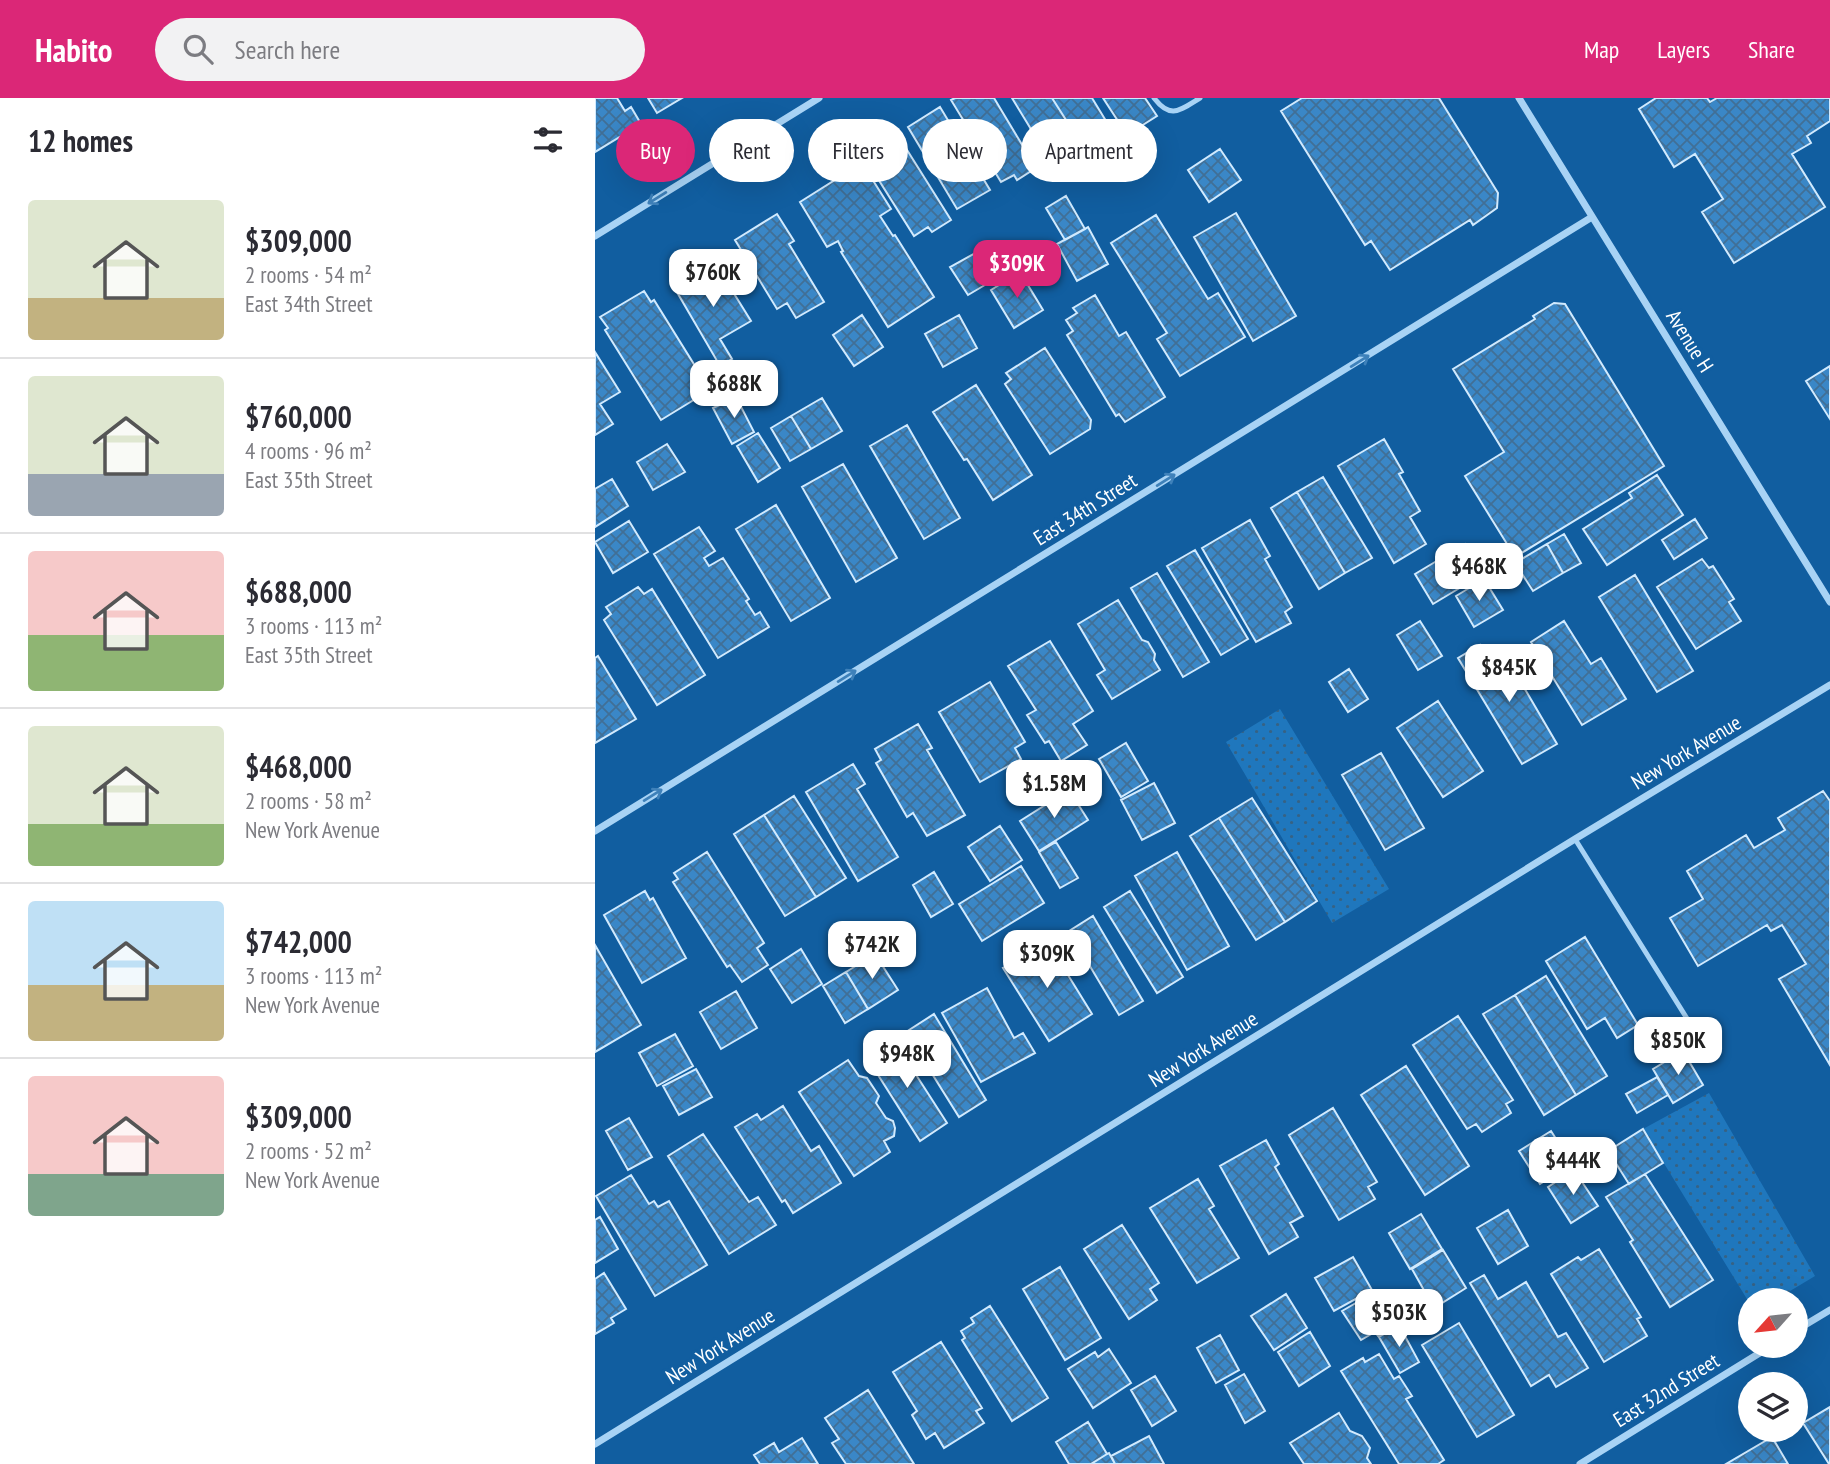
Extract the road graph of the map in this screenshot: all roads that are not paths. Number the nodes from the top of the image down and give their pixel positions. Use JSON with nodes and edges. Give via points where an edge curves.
{"nodes":[{"id":1,"x":819,"y":98,"type":"edge"},
{"id":2,"x":1154,"y":98,"type":"edge"},
{"id":3,"x":1200,"y":98,"type":"edge"},
{"id":4,"x":1519,"y":98,"type":"edge"},
{"id":5,"x":1593,"y":217,"type":"junction"},
{"id":6,"x":595,"y":236,"type":"edge"},
{"id":7,"x":1830,"y":602,"type":"edge"},
{"id":8,"x":1830,"y":685,"type":"edge"},
{"id":9,"x":595,"y":831,"type":"edge"},
{"id":10,"x":1576,"y":839,"type":"junction"},
{"id":11,"x":1701,"y":1041,"type":"dead end"},
{"id":12,"x":1830,"y":1310,"type":"edge"},
{"id":13,"x":1808,"y":1323,"type":"edge"},
{"id":14,"x":1752,"y":1358,"type":"edge"},
{"id":15,"x":595,"y":1444,"type":"edge"},
{"id":16,"x":1580,"y":1464,"type":"edge"}],
"edges":[{"from":1,"to":6,"type":"street","one_way":true},
{"from":2,"to":3,"type":"lane","via":[[1163,110],[1172,112]]},
{"from":4,"to":5,"type":"street","name":"Avenue H"},
{"from":5,"to":7,"type":"street","name":"Avenue H"},
{"from":9,"to":5,"type":"street","name":"East 34th Street","one_way":true},
{"from":8,"to":10,"type":"street","name":"New York Avenue"},
{"from":10,"to":11,"type":"lane"},
{"from":10,"to":15,"type":"street","name":"New York Avenue"},
{"from":12,"to":13,"type":"street"},
{"from":14,"to":16,"type":"street","name":"East 32nd Street"}]}
